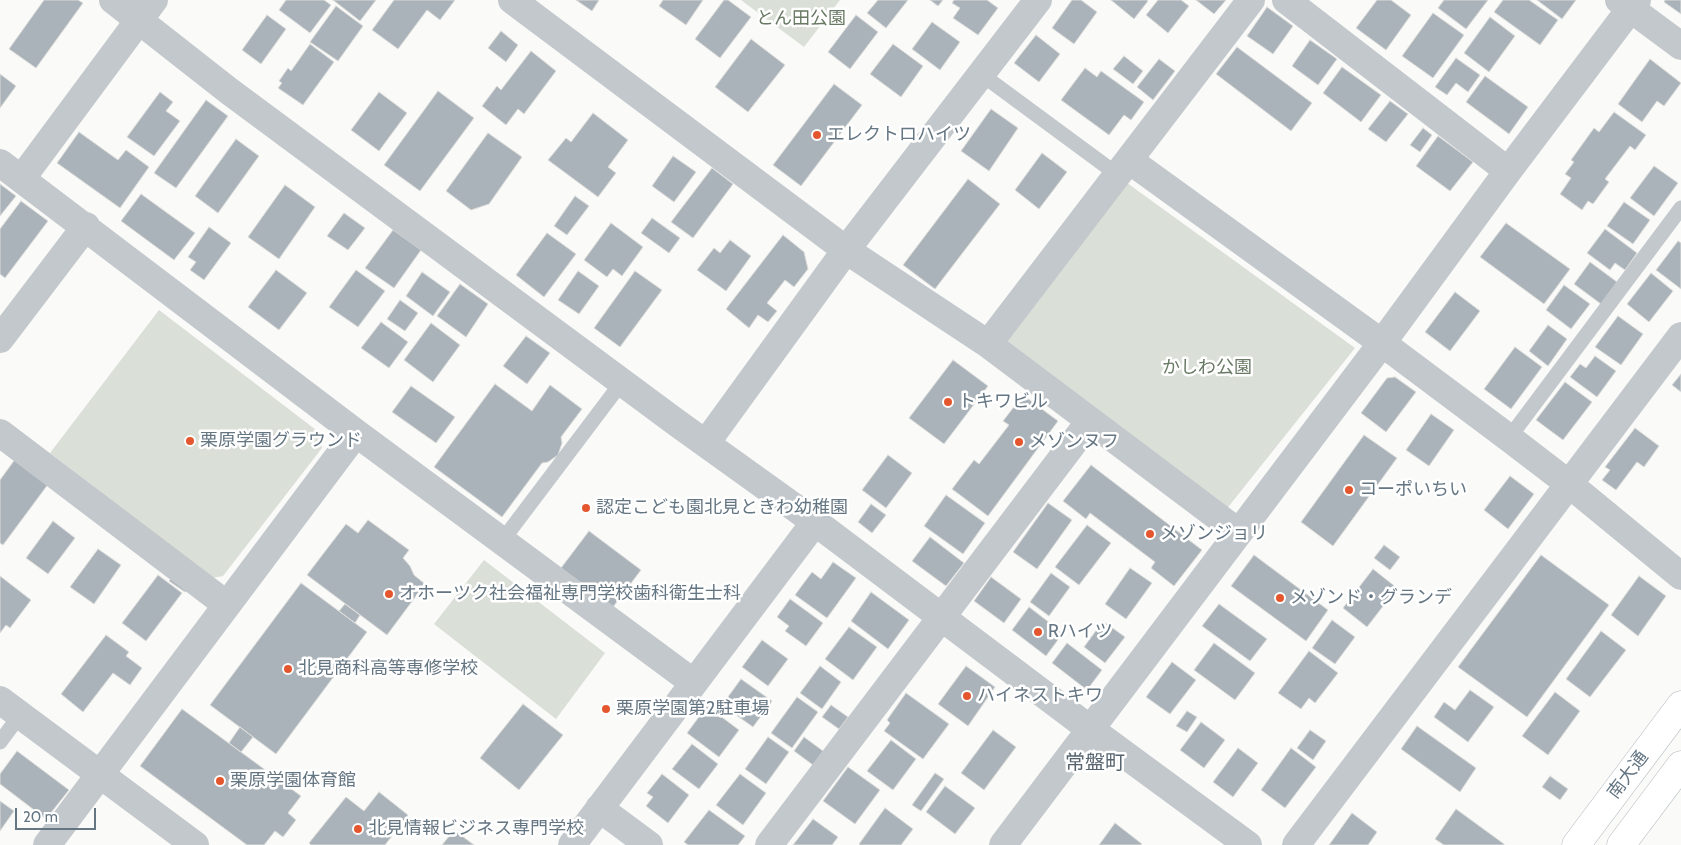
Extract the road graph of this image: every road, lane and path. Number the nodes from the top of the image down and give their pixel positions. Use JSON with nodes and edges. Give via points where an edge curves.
{"nodes":[{"id":1,"x":113,"y":0,"type":"edge"},
{"id":2,"x":512,"y":0,"type":"edge"},
{"id":3,"x":1038,"y":0,"type":"edge"},
{"id":4,"x":1252,"y":0,"type":"edge"},
{"id":5,"x":1286,"y":0,"type":"edge"},
{"id":6,"x":1629,"y":3,"type":"edge"},
{"id":7,"x":147,"y":10,"type":"edge"},
{"id":8,"x":1681,"y":46,"type":"edge"},
{"id":9,"x":981,"y":74,"type":"junction"},
{"id":10,"x":0,"y":163,"type":"edge"},
{"id":11,"x":1123,"y":167,"type":"junction"},
{"id":12,"x":1508,"y":171,"type":"junction"},
{"id":13,"x":22,"y":178,"type":"junction"},
{"id":14,"x":1681,"y":208,"type":"edge"},
{"id":15,"x":86,"y":226,"type":"junction"},
{"id":16,"x":846,"y":250,"type":"junction"},
{"id":17,"x":1681,"y":336,"type":"edge"},
{"id":18,"x":0,"y":339,"type":"edge"},
{"id":19,"x":1382,"y":343,"type":"junction"},
{"id":20,"x":988,"y":344,"type":"junction"},
{"id":21,"x":622,"y":382,"type":"junction"},
{"id":22,"x":1090,"y":420,"type":"junction"},
{"id":23,"x":0,"y":433,"type":"edge"},
{"id":24,"x":356,"y":433,"type":"junction"},
{"id":25,"x":1509,"y":438,"type":"junction"},
{"id":26,"x":706,"y":443,"type":"junction"},
{"id":27,"x":1569,"y":484,"type":"junction"},
{"id":28,"x":815,"y":522,"type":"junction"},
{"id":29,"x":1238,"y":532,"type":"junction"},
{"id":30,"x":502,"y":541,"type":"junction"},
{"id":31,"x":1681,"y":576,"type":"edge"},
{"id":32,"x":227,"y":605,"type":"junction"},
{"id":33,"x":942,"y":616,"type":"junction"},
{"id":34,"x":694,"y":682,"type":"junction"},
{"id":35,"x":1681,"y":705,"type":"edge"},
{"id":36,"x":10,"y":708,"type":"edge"},
{"id":37,"x":1090,"y":729,"type":"junction"},
{"id":38,"x":0,"y":742,"type":"edge"},
{"id":39,"x":1681,"y":765,"type":"edge"},
{"id":40,"x":99,"y":774,"type":"junction"},
{"id":41,"x":598,"y":808,"type":"junction"},
{"id":42,"x":46,"y":845,"type":"edge"},
{"id":43,"x":195,"y":845,"type":"edge"},
{"id":44,"x":572,"y":845,"type":"edge"},
{"id":45,"x":649,"y":845,"type":"edge"},
{"id":46,"x":769,"y":845,"type":"edge"},
{"id":47,"x":1003,"y":845,"type":"edge"},
{"id":48,"x":1248,"y":845,"type":"edge"},
{"id":49,"x":1296,"y":845,"type":"edge"},
{"id":50,"x":1576,"y":845,"type":"edge"},
{"id":51,"x":1621,"y":845,"type":"edge"}],
"edges":[{"from":1,"to":7,"type":"street"},
{"from":2,"to":16,"type":"street"},
{"from":3,"to":9,"type":"street"},
{"from":4,"to":11,"type":"street"},
{"from":5,"to":12,"type":"street"},
{"from":6,"to":8,"type":"street"},
{"from":6,"to":12,"type":"street"},
{"from":7,"to":13,"type":"street"},
{"from":7,"to":21,"type":"street","via":[[237,97]]},
{"from":9,"to":11,"type":"lane"},
{"from":9,"to":16,"type":"street"},
{"from":10,"to":13,"type":"street"},
{"from":11,"to":19,"type":"street"},
{"from":11,"to":20,"type":"street"},
{"from":12,"to":19,"type":"street"},
{"from":13,"to":15,"type":"street"},
{"from":14,"to":25,"type":"lane"},
{"from":15,"to":18,"type":"street"},
{"from":15,"to":24,"type":"street"},
{"from":16,"to":20,"type":"street"},
{"from":16,"to":26,"type":"street"},
{"from":17,"to":27,"type":"street"},
{"from":19,"to":25,"type":"street"},
{"from":19,"to":29,"type":"street"},
{"from":20,"to":22,"type":"street"},
{"from":21,"to":26,"type":"street"},
{"from":21,"to":30,"type":"lane"},
{"from":22,"to":29,"type":"street"},
{"from":22,"to":33,"type":"street"},
{"from":23,"to":32,"type":"street"},
{"from":24,"to":30,"type":"street"},
{"from":24,"to":32,"type":"street"},
{"from":25,"to":27,"type":"street"},
{"from":26,"to":28,"type":"street"},
{"from":27,"to":31,"type":"street"},
{"from":27,"to":49,"type":"street"},
{"from":28,"to":33,"type":"street"},
{"from":28,"to":34,"type":"street"},
{"from":29,"to":37,"type":"street"},
{"from":30,"to":34,"type":"street"},
{"from":32,"to":40,"type":"street"},
{"from":33,"to":37,"type":"street"},
{"from":33,"to":46,"type":"street"},
{"from":34,"to":41,"type":"street"},
{"from":35,"to":50,"type":"street","name":"南大通"},
{"from":36,"to":38,"type":"lane"},
{"from":36,"to":40,"type":"street"},
{"from":37,"to":47,"type":"street"},
{"from":37,"to":48,"type":"street"},
{"from":39,"to":51,"type":"street","name":"南大通"},
{"from":40,"to":42,"type":"street"},
{"from":40,"to":43,"type":"street"},
{"from":41,"to":44,"type":"street"},
{"from":41,"to":45,"type":"street"}]}
